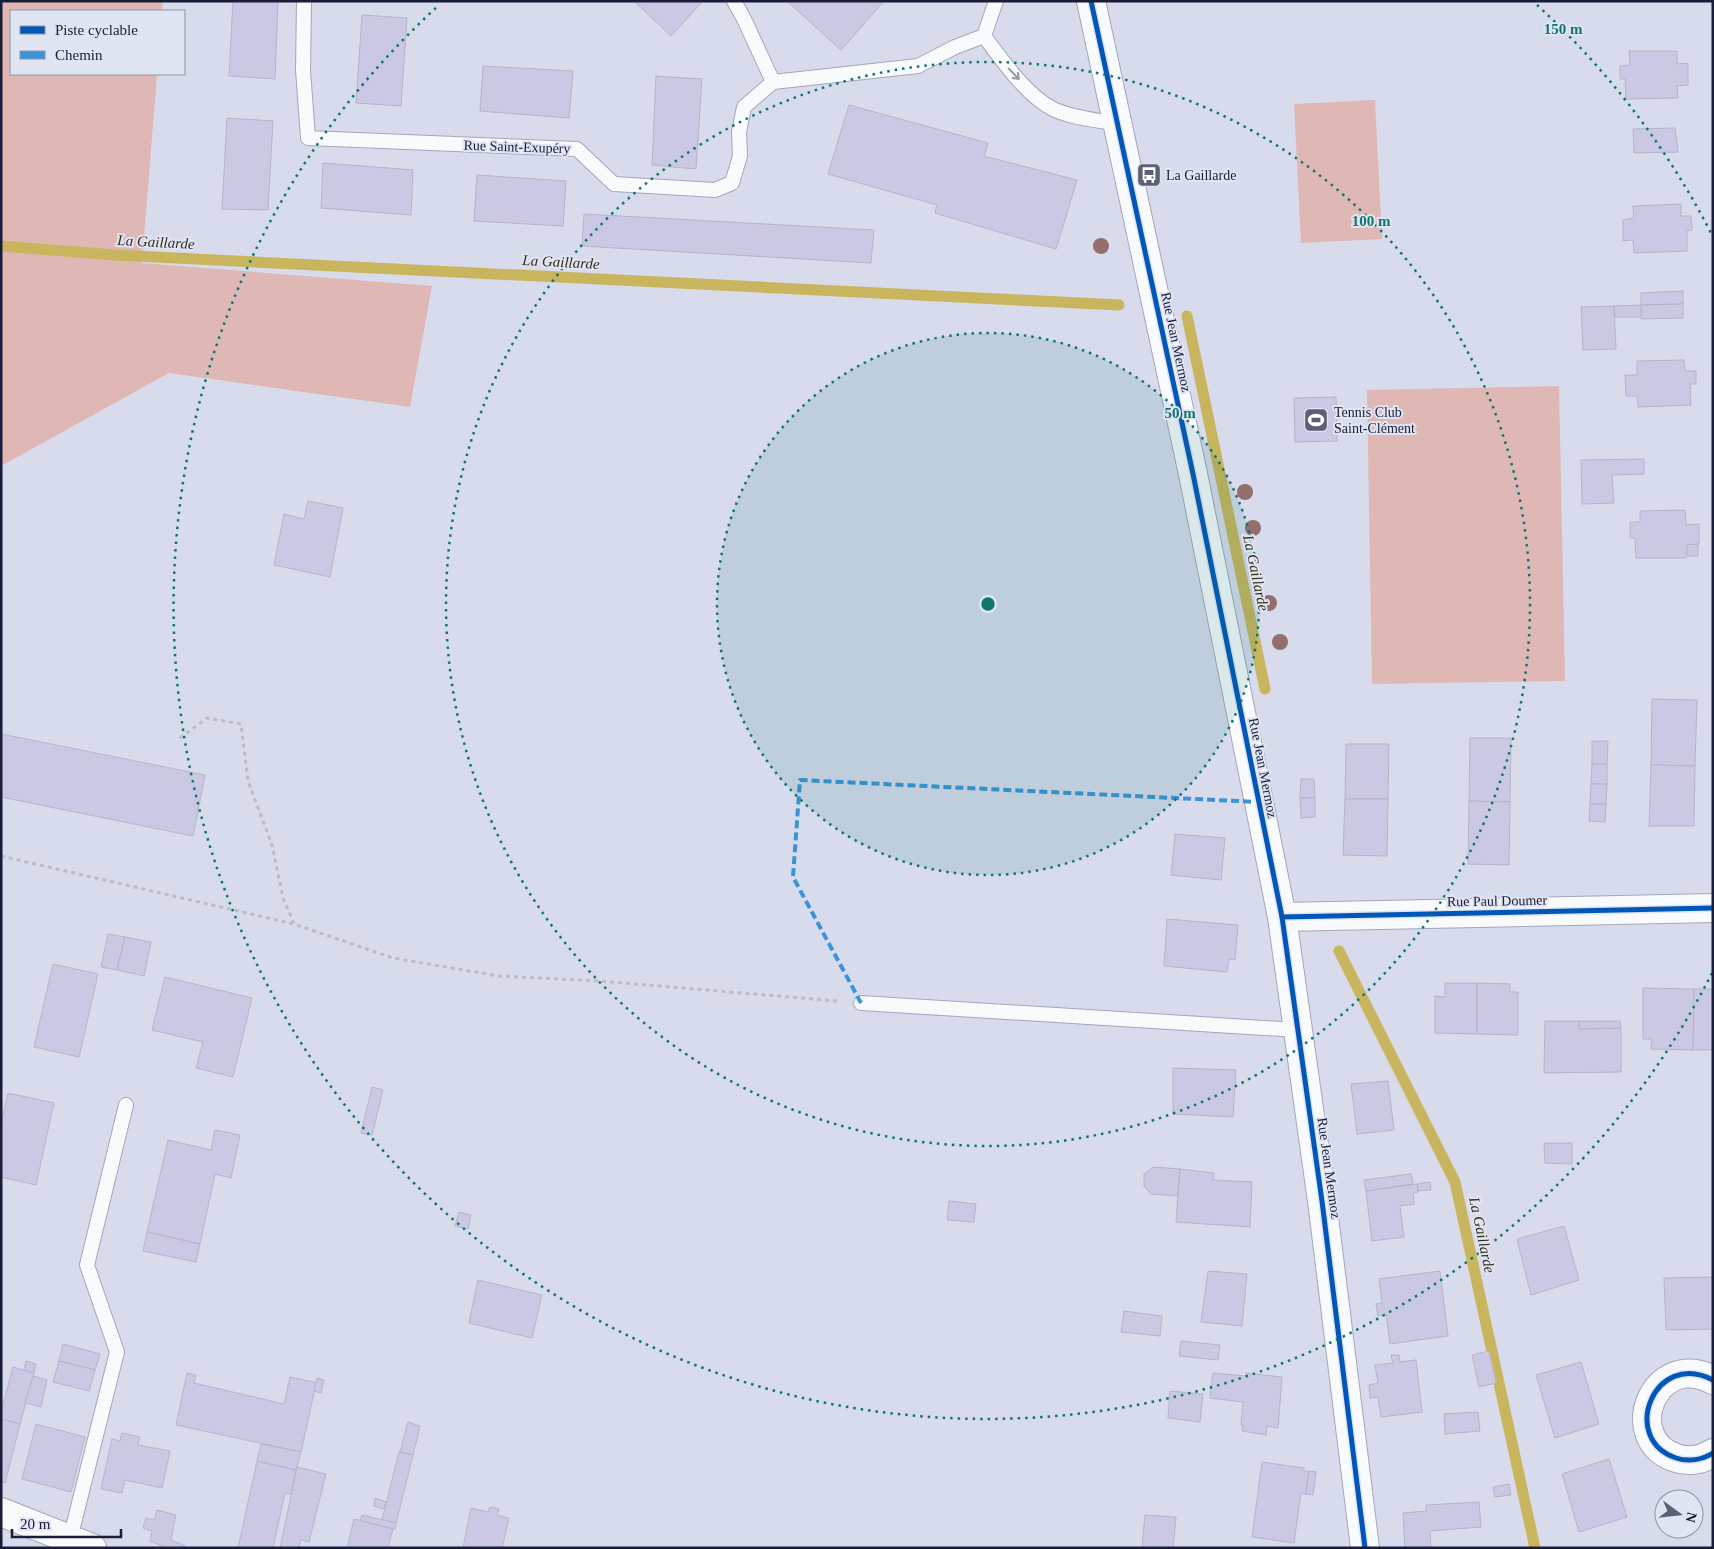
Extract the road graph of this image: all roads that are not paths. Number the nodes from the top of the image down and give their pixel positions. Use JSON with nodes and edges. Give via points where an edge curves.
{"nodes":[{"id":1,"x":304,"y":1,"type":"edge"},
{"id":2,"x":734,"y":1,"type":"edge"},
{"id":3,"x":996,"y":1,"type":"edge"},
{"id":4,"x":1091,"y":1,"type":"edge"},
{"id":5,"x":984,"y":36,"type":"junction"},
{"id":6,"x":773,"y":82,"type":"junction"},
{"id":7,"x":1117,"y":124,"type":"junction"},
{"id":8,"x":1713,"y":908,"type":"edge"},
{"id":9,"x":1282,"y":917,"type":"junction"},
{"id":10,"x":861,"y":1004,"type":"road end"},
{"id":11,"x":1298,"y":1030,"type":"junction"},
{"id":12,"x":126,"y":1105,"type":"dead end"},
{"id":13,"x":1713,"y":1380,"type":"edge"},
{"id":14,"x":1712,"y":1459,"type":"edge"},
{"id":15,"x":1,"y":1512,"type":"edge"},
{"id":16,"x":81,"y":1543,"type":"edge"},
{"id":17,"x":1365,"y":1548,"type":"edge"}],
"edges":[{"from":1,"to":6,"type":"lane","name":"Rue Saint-Exupéry","via":[[303,70],[308,138],[577,149],[614,184],[715,190],[732,183],[740,156],[739,132],[744,107]]},
{"from":2,"to":6,"type":"lane"},
{"from":3,"to":5,"type":"lane"},
{"from":4,"to":7,"type":"street","name":"Rue Jean Mermoz"},
{"from":5,"to":6,"type":"lane","via":[[918,66]]},
{"from":5,"to":7,"type":"lane","one_way":true,"via":[[1007,67],[1053,109]]},
{"from":7,"to":9,"type":"street","name":"Rue Jean Mermoz","via":[[1193,474]]},
{"from":8,"to":9,"type":"street","name":"Rue Paul Doumer"},
{"from":9,"to":11,"type":"street","name":"Rue Jean Mermoz"},
{"from":10,"to":11,"type":"lane"},
{"from":11,"to":17,"type":"street","name":"Rue Jean Mermoz"},
{"from":12,"to":16,"type":"lane","via":[[87,1265],[117,1352]]},
{"from":13,"to":14,"type":"street","via":[[1690,1373],[1663,1382],[1653,1393],[1647,1420],[1650,1434],[1670,1455],[1683,1460]]},
{"from":15,"to":16,"type":"street"}]}
